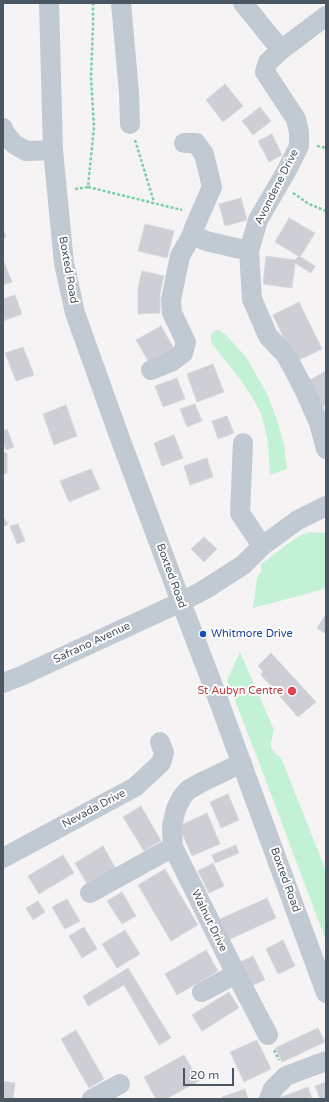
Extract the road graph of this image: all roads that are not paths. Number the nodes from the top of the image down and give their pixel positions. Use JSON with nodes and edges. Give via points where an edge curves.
{"nodes":[{"id":1,"x":49,"y":3,"type":"edge"},
{"id":2,"x":120,"y":3,"type":"edge"},
{"id":3,"x":243,"y":3,"type":"edge"},
{"id":4,"x":326,"y":16,"type":"edge"},
{"id":5,"x":281,"y":50,"type":"junction"},
{"id":6,"x":130,"y":124,"type":"road end"},
{"id":7,"x":3,"y":128,"type":"edge"},
{"id":8,"x":184,"y":143,"type":"dead end"},
{"id":9,"x":53,"y":150,"type":"junction"},
{"id":10,"x":192,"y":235,"type":"junction"},
{"id":11,"x":249,"y":251,"type":"junction"},
{"id":12,"x":151,"y":370,"type":"dead end"},
{"id":13,"x":322,"y":422,"type":"edge"},
{"id":14,"x":243,"y":443,"type":"dead end"},
{"id":15,"x":326,"y":449,"type":"edge"},
{"id":16,"x":326,"y":506,"type":"edge"},
{"id":17,"x":262,"y":546,"type":"junction"},
{"id":18,"x":181,"y":602,"type":"junction"},
{"id":19,"x":3,"y":683,"type":"edge"},
{"id":20,"x":160,"y":742,"type":"dead end"},
{"id":21,"x":242,"y":763,"type":"junction"},
{"id":22,"x":173,"y":848,"type":"junction"},
{"id":23,"x":3,"y":858,"type":"edge"},
{"id":24,"x":90,"y":893,"type":"dead end"},
{"id":25,"x":236,"y":974,"type":"junction"},
{"id":26,"x":202,"y":992,"type":"dead end"},
{"id":27,"x":326,"y":993,"type":"edge"},
{"id":28,"x":268,"y":1035,"type":"road end"},
{"id":29,"x":326,"y":1061,"type":"edge"},
{"id":30,"x":120,"y":1084,"type":"dead end"},
{"id":31,"x":92,"y":1099,"type":"edge"},
{"id":32,"x":269,"y":1099,"type":"edge"}],
"edges":[{"from":1,"to":9,"type":"street","name":"Boxted Road"},
{"from":2,"to":6,"type":"street"},
{"from":3,"to":5,"type":"street"},
{"from":4,"to":5,"type":"street","name":"Avondene Drive"},
{"from":5,"to":11,"type":"street","name":"Avondene Drive","via":[[268,62],[265,72],[296,119],[299,146],[288,170],[258,220]]},
{"from":7,"to":9,"type":"street","via":[[14,144],[26,151]]},
{"from":8,"to":10,"type":"street","via":[[196,143],[204,154],[212,187]]},
{"from":9,"to":18,"type":"street","name":"Boxted Road","via":[[64,263],[76,313]]},
{"from":10,"to":11,"type":"street"},
{"from":10,"to":12,"type":"street","via":[[180,256],[171,300],[172,313],[186,342],[183,353],[171,362]]},
{"from":11,"to":13,"type":"street","name":"Avondene Drive","via":[[252,299],[268,336],[286,355]]},
{"from":13,"to":15,"type":"street","name":"Avondene Drive"},
{"from":14,"to":17,"type":"street","via":[[240,513]]},
{"from":16,"to":17,"type":"street","via":[[298,520]]},
{"from":17,"to":18,"type":"street","via":[[243,564]]},
{"from":18,"to":19,"type":"street","name":"Safrano Avenue"},
{"from":18,"to":21,"type":"street","name":"Boxted Road"},
{"from":20,"to":23,"type":"street","name":"Nevada Drive","via":[[164,753],[160,763],[135,787]]},
{"from":21,"to":22,"type":"street","name":"Walnut Drive","via":[[202,782],[184,794],[176,809],[172,826]]},
{"from":21,"to":27,"type":"street","name":"Boxted Road"},
{"from":22,"to":24,"type":"street"},
{"from":22,"to":25,"type":"street","name":"Walnut Drive"},
{"from":25,"to":26,"type":"street"},
{"from":25,"to":28,"type":"street","name":"Walnut Drive"},
{"from":29,"to":32,"type":"street","via":[[286,1076],[272,1089]]},
{"from":30,"to":31,"type":"street"}]}
